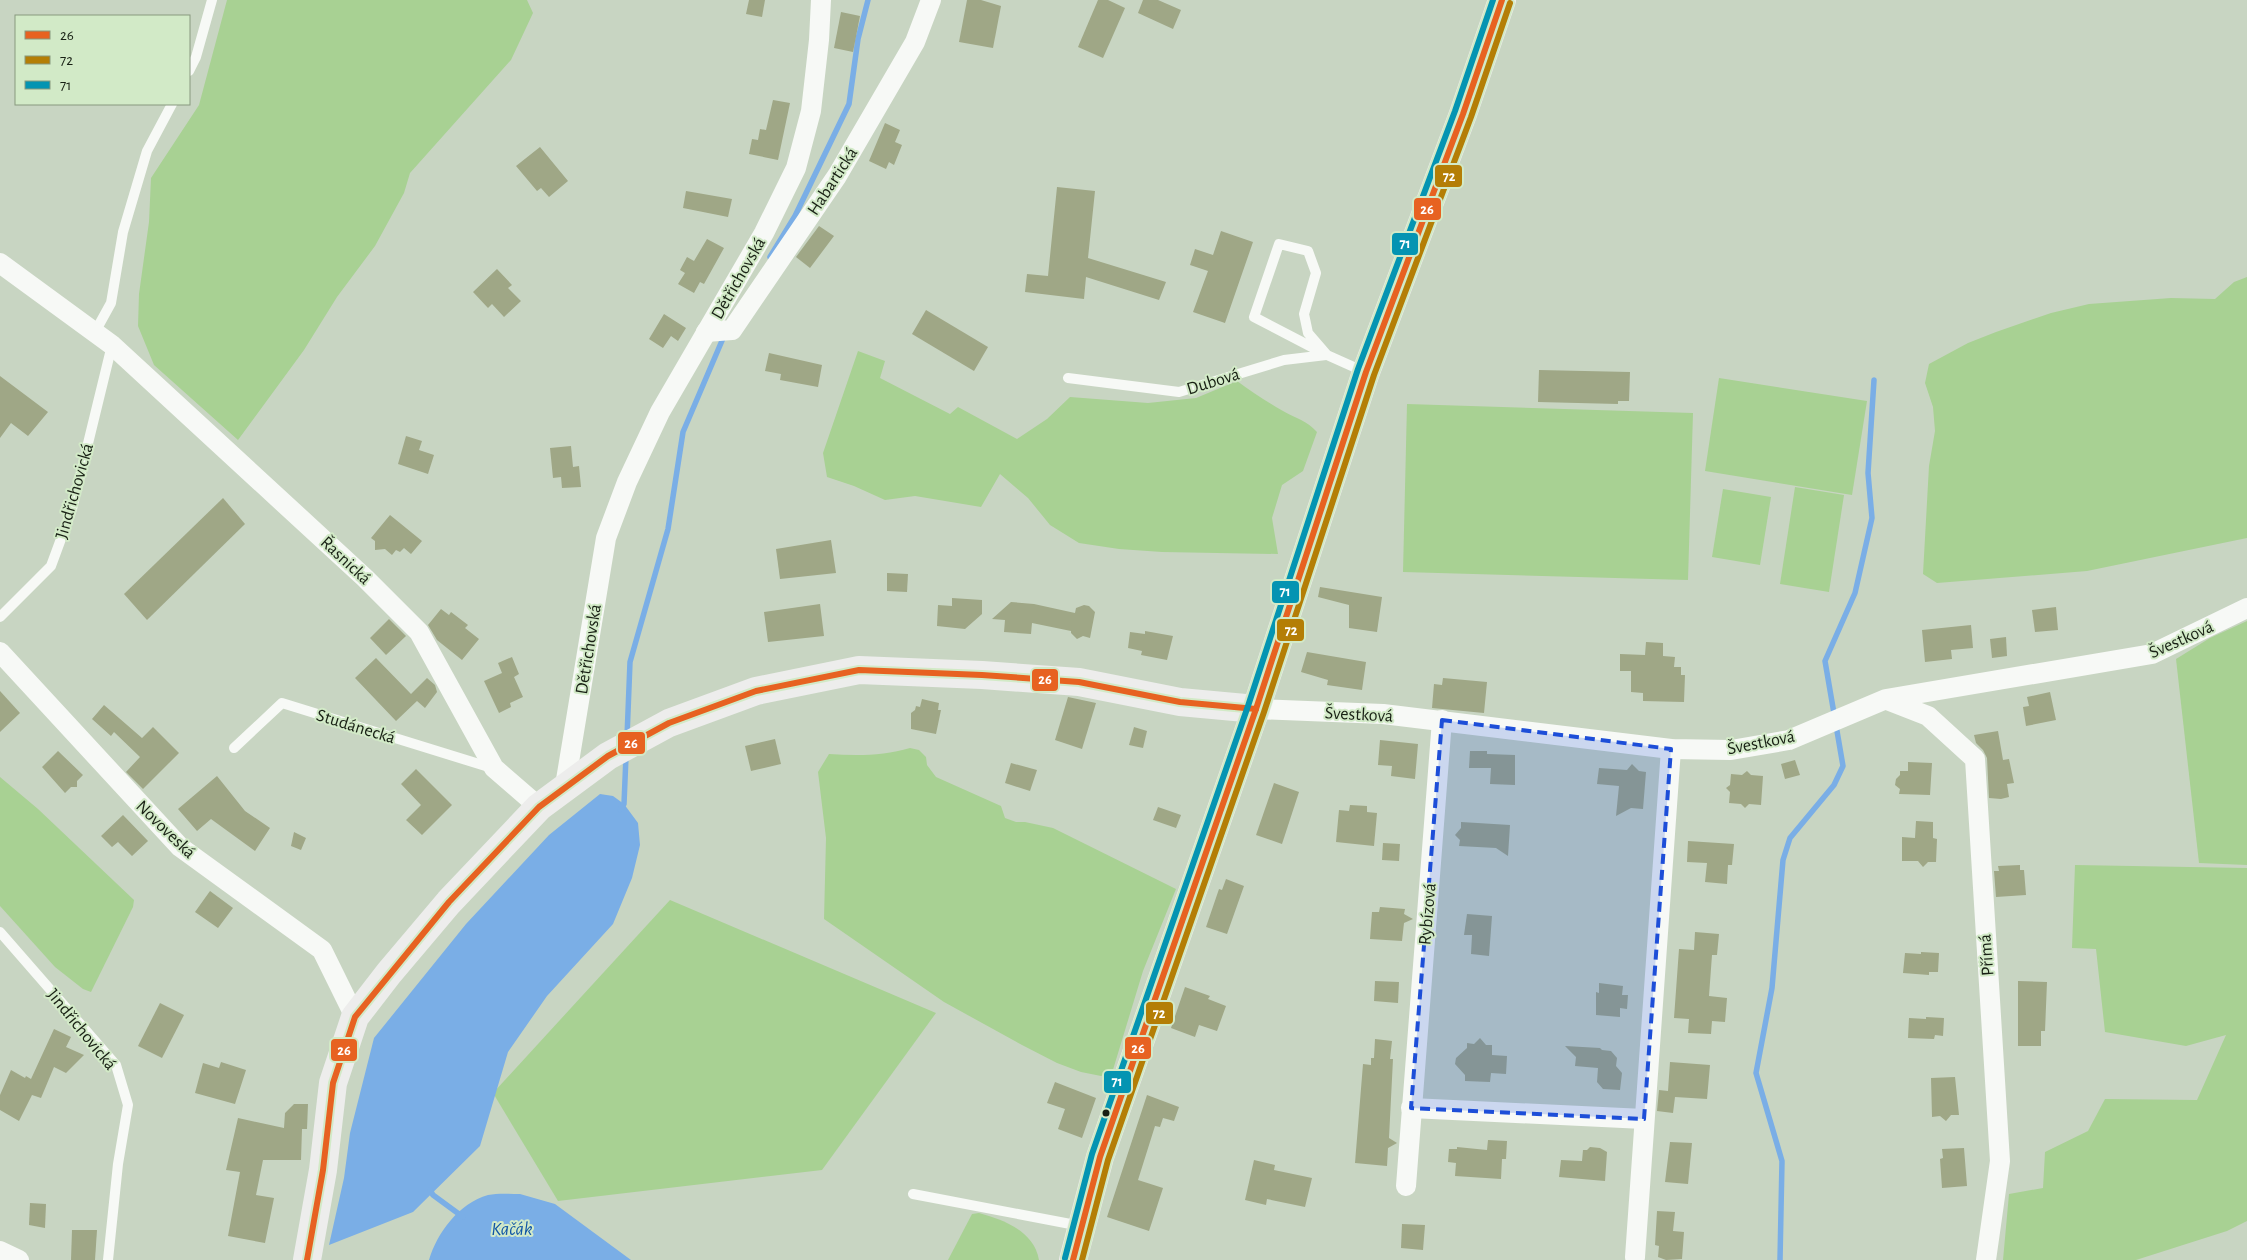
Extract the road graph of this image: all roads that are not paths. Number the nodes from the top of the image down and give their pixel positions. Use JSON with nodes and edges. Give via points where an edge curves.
{"nodes":[{"id":1,"x":212,"y":0,"type":"edge"},
{"id":2,"x":821,"y":0,"type":"edge"},
{"id":3,"x":931,"y":0,"type":"edge"},
{"id":4,"x":1502,"y":0,"type":"edge"},
{"id":5,"x":190,"y":69,"type":"edge"},
{"id":6,"x":171,"y":105,"type":"edge"},
{"id":7,"x":0,"y":263,"type":"edge"},
{"id":8,"x":96,"y":332,"type":"junction"},
{"id":9,"x":706,"y":332,"type":"junction"},
{"id":10,"x":112,"y":345,"type":"junction"},
{"id":11,"x":1327,"y":355,"type":"junction"},
{"id":12,"x":1366,"y":372,"type":"junction"},
{"id":13,"x":1068,"y":378,"type":"dead end"},
{"id":14,"x":2247,"y":608,"type":"edge"},
{"id":15,"x":0,"y":617,"type":"edge"},
{"id":16,"x":0,"y":652,"type":"edge"},
{"id":17,"x":1886,"y":699,"type":"junction"},
{"id":18,"x":1256,"y":709,"type":"junction"},
{"id":19,"x":1442,"y":720,"type":"junction"},
{"id":20,"x":234,"y":748,"type":"dead end"},
{"id":21,"x":1671,"y":749,"type":"junction"},
{"id":22,"x":494,"y":768,"type":"junction"},
{"id":23,"x":565,"y":786,"type":"junction"},
{"id":24,"x":539,"y":806,"type":"junction"},
{"id":25,"x":0,"y":932,"type":"edge"},
{"id":26,"x":355,"y":1017,"type":"junction"},
{"id":27,"x":1411,"y":1108,"type":"junction"},
{"id":28,"x":1644,"y":1119,"type":"junction"},
{"id":29,"x":1406,"y":1186,"type":"dead end"},
{"id":30,"x":913,"y":1194,"type":"dead end"},
{"id":31,"x":1082,"y":1226,"type":"junction"},
{"id":32,"x":0,"y":1251,"type":"edge"},
{"id":33,"x":1635,"y":1257,"type":"dead end"},
{"id":34,"x":19,"y":1260,"type":"edge"},
{"id":35,"x":108,"y":1260,"type":"edge"},
{"id":36,"x":307,"y":1260,"type":"edge"},
{"id":37,"x":1073,"y":1260,"type":"edge"},
{"id":38,"x":1986,"y":1260,"type":"edge"}],
"edges":[{"from":1,"to":5,"type":"lane"},
{"from":2,"to":9,"type":"street","name":"Dětřichovská","via":[[811,111],[796,168],[764,233]]},
{"from":3,"to":9,"type":"street","name":"Habartická","via":[[916,42],[810,216],[732,330]]},
{"from":4,"to":12,"type":"main road","via":[[1463,114]]},
{"from":6,"to":8,"type":"lane","via":[[147,151],[123,232],[111,303]]},
{"from":7,"to":8,"type":"street","name":"Řasnická"},
{"from":8,"to":10,"type":"street","name":"Řasnická"},
{"from":9,"to":23,"type":"street","name":"Dětřichovská","via":[[660,412],[627,482],[606,538]]},
{"from":10,"to":15,"type":"lane","name":"Jindřichovická","via":[[72,509],[51,566]]},
{"from":10,"to":22,"type":"street","name":"Řasnická","via":[[419,632]]},
{"from":11,"to":11,"type":"lane","via":[[1308,333],[1304,314],[1316,273],[1308,251],[1279,244],[1254,317]]},
{"from":11,"to":12,"type":"lane"},
{"from":11,"to":13,"type":"lane","name":"Dubová","via":[[1284,360],[1180,392]]},
{"from":12,"to":18,"type":"main road"},
{"from":14,"to":17,"type":"street","name":"Švestková","via":[[2152,654]]},
{"from":16,"to":26,"type":"street","name":"Novoveská","via":[[180,847],[322,950]]},
{"from":17,"to":21,"type":"street","name":"Švestková","via":[[1789,740],[1731,750]]},
{"from":17,"to":38,"type":"street","name":"Přímá","via":[[1928,716],[1974,758],[2000,1161]]},
{"from":18,"to":19,"type":"street","name":"Švestková","via":[[1383,714]]},
{"from":18,"to":23,"type":"main road","via":[[1180,702],[1079,682],[859,670],[756,692],[669,723],[608,756]]},
{"from":18,"to":31,"type":"main road","via":[[1100,1157]]},
{"from":19,"to":21,"type":"street","name":"Švestková"},
{"from":19,"to":27,"type":"street","name":"Rybízová"},
{"from":20,"to":22,"type":"lane","name":"Studánecká","via":[[282,703]]},
{"from":21,"to":28,"type":"street"},
{"from":22,"to":24,"type":"street","name":"Řasnická"},
{"from":23,"to":24,"type":"main road"},
{"from":24,"to":26,"type":"main road","via":[[449,902]]},
{"from":25,"to":35,"type":"lane","name":"Jindřichovická","via":[[116,1065],[128,1106]]},
{"from":26,"to":36,"type":"main road","via":[[333,1083],[323,1170]]},
{"from":27,"to":28,"type":"street"},
{"from":27,"to":29,"type":"street","name":"Rybízová"},
{"from":28,"to":33,"type":"street"},
{"from":30,"to":31,"type":"lane"},
{"from":31,"to":37,"type":"main road"},
{"from":32,"to":34,"type":"street"}]}
